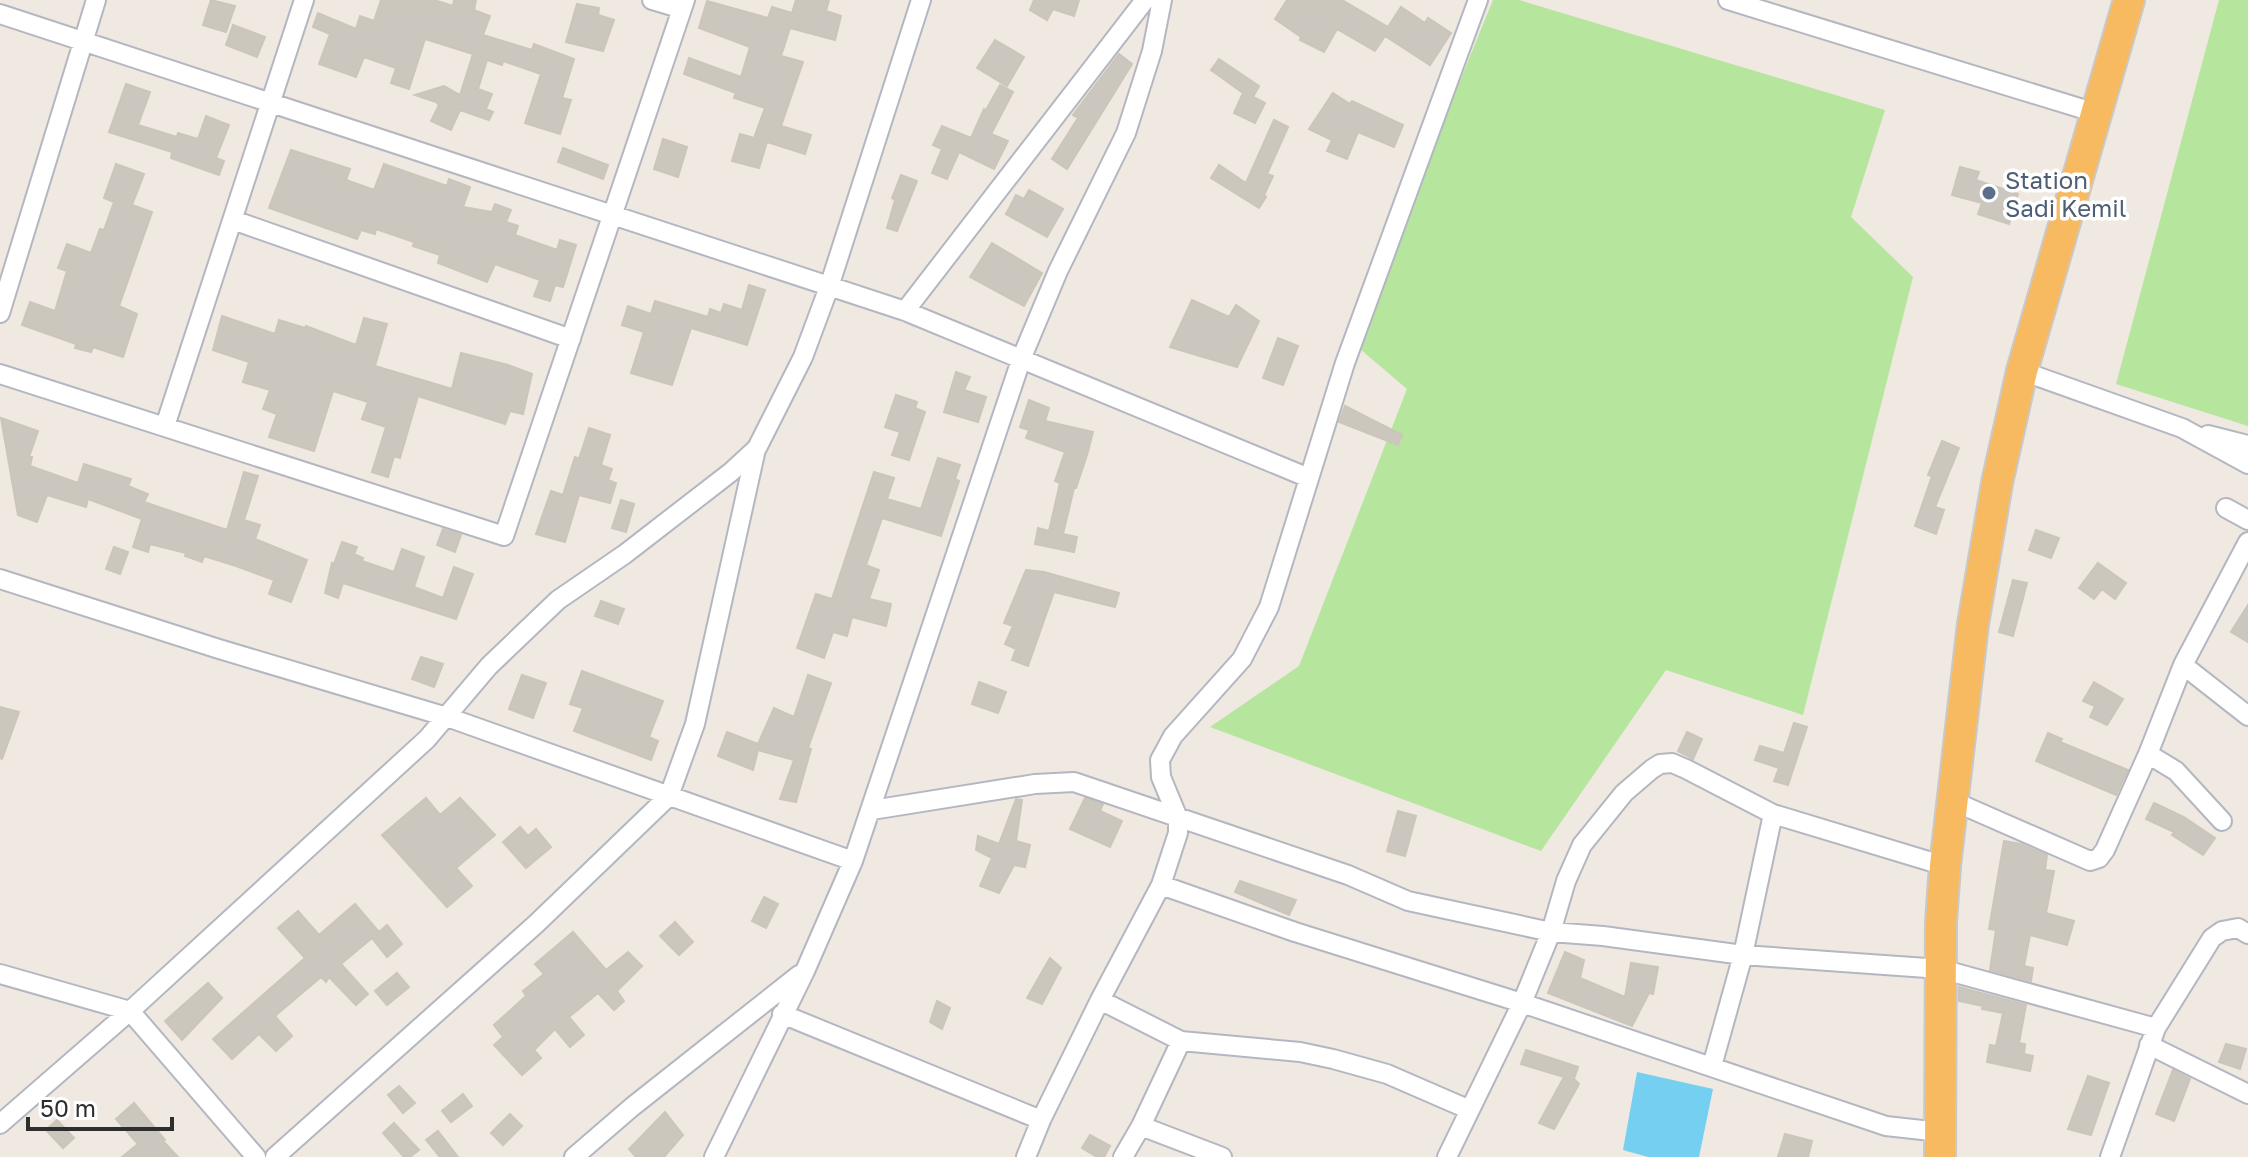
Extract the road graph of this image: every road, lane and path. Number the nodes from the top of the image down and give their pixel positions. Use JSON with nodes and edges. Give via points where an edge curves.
{"nodes":[{"id":1,"x":96,"y":0,"type":"edge"},
{"id":2,"x":304,"y":0,"type":"edge"},
{"id":3,"x":652,"y":0,"type":"edge"},
{"id":4,"x":921,"y":0,"type":"edge"},
{"id":5,"x":1145,"y":0,"type":"edge"},
{"id":6,"x":1162,"y":0,"type":"edge"},
{"id":7,"x":1478,"y":0,"type":"edge"},
{"id":8,"x":1728,"y":0,"type":"edge"},
{"id":9,"x":2129,"y":0,"type":"edge"},
{"id":10,"x":684,"y":5,"type":"edge"},
{"id":11,"x":1768,"y":6,"type":"edge"},
{"id":12,"x":0,"y":14,"type":"edge"},
{"id":13,"x":83,"y":40,"type":"junction"},
{"id":14,"x":271,"y":101,"type":"junction"},
{"id":15,"x":2096,"y":113,"type":"junction"},
{"id":16,"x":614,"y":216,"type":"junction"},
{"id":17,"x":233,"y":220,"type":"junction"},
{"id":18,"x":829,"y":287,"type":"junction"},
{"id":19,"x":905,"y":311,"type":"junction"},
{"id":20,"x":0,"y":313,"type":"edge"},
{"id":21,"x":571,"y":339,"type":"junction"},
{"id":22,"x":1022,"y":357,"type":"junction"},
{"id":23,"x":2022,"y":371,"type":"junction"},
{"id":24,"x":0,"y":374,"type":"edge"},
{"id":25,"x":165,"y":426,"type":"junction"},
{"id":26,"x":2182,"y":428,"type":"junction"},
{"id":27,"x":2248,"y":445,"type":"edge"},
{"id":28,"x":757,"y":448,"type":"junction"},
{"id":29,"x":2248,"y":464,"type":"edge"},
{"id":30,"x":1309,"y":478,"type":"junction"},
{"id":31,"x":2226,"y":508,"type":"dead end"},
{"id":32,"x":2248,"y":520,"type":"edge"},
{"id":33,"x":2248,"y":542,"type":"edge"},
{"id":34,"x":0,"y":579,"type":"edge"},
{"id":35,"x":2183,"y":665,"type":"junction"},
{"id":36,"x":2248,"y":716,"type":"edge"},
{"id":37,"x":447,"y":717,"type":"junction"},
{"id":38,"x":2148,"y":754,"type":"junction"},
{"id":39,"x":669,"y":796,"type":"junction"},
{"id":40,"x":1953,"y":801,"type":"junction"},
{"id":41,"x":872,"y":810,"type":"junction"},
{"id":42,"x":1773,"y":814,"type":"junction"},
{"id":43,"x":1178,"y":818,"type":"junction"},
{"id":44,"x":2222,"y":821,"type":"dead end"},
{"id":45,"x":853,"y":861,"type":"junction"},
{"id":46,"x":1945,"y":866,"type":"junction"},
{"id":47,"x":1161,"y":885,"type":"junction"},
{"id":48,"x":1551,"y":932,"type":"junction"},
{"id":49,"x":2248,"y":934,"type":"edge"},
{"id":50,"x":1743,"y":955,"type":"junction"},
{"id":51,"x":1941,"y":969,"type":"junction"},
{"id":52,"x":805,"y":971,"type":"junction"},
{"id":53,"x":0,"y":974,"type":"edge"},
{"id":54,"x":1100,"y":1000,"type":"junction"},
{"id":55,"x":1522,"y":1003,"type":"junction"},
{"id":56,"x":130,"y":1011,"type":"junction"},
{"id":57,"x":782,"y":1014,"type":"junction"},
{"id":58,"x":2152,"y":1037,"type":"junction"},
{"id":59,"x":1181,"y":1041,"type":"junction"},
{"id":60,"x":1712,"y":1066,"type":"junction"},
{"id":61,"x":2248,"y":1094,"type":"edge"},
{"id":62,"x":1470,"y":1110,"type":"junction"},
{"id":63,"x":1041,"y":1120,"type":"junction"},
{"id":64,"x":0,"y":1124,"type":"edge"},
{"id":65,"x":1141,"y":1126,"type":"junction"},
{"id":66,"x":1940,"y":1144,"type":"edge"},
{"id":67,"x":256,"y":1157,"type":"edge"},
{"id":68,"x":275,"y":1157,"type":"edge"},
{"id":69,"x":574,"y":1157,"type":"edge"},
{"id":70,"x":714,"y":1157,"type":"edge"},
{"id":71,"x":1026,"y":1157,"type":"edge"},
{"id":72,"x":1123,"y":1157,"type":"edge"},
{"id":73,"x":1222,"y":1157,"type":"edge"},
{"id":74,"x":1447,"y":1157,"type":"edge"},
{"id":75,"x":2110,"y":1157,"type":"edge"}],
"edges":[{"from":1,"to":13,"type":"street"},
{"from":2,"to":14,"type":"street"},
{"from":3,"to":10,"type":"street"},
{"from":4,"to":18,"type":"street"},
{"from":5,"to":19,"type":"street"},
{"from":6,"to":22,"type":"street","via":[[1126,133]]},
{"from":7,"to":30,"type":"street","via":[[1345,363]]},
{"from":8,"to":11,"type":"street"},
{"from":9,"to":15,"type":"highway"},
{"from":10,"to":16,"type":"street"},
{"from":11,"to":15,"type":"street"},
{"from":12,"to":13,"type":"street"},
{"from":13,"to":14,"type":"street"},
{"from":13,"to":20,"type":"street"},
{"from":14,"to":16,"type":"street"},
{"from":14,"to":17,"type":"street"},
{"from":15,"to":23,"type":"highway"},
{"from":16,"to":18,"type":"street"},
{"from":16,"to":21,"type":"street"},
{"from":17,"to":21,"type":"street"},
{"from":17,"to":25,"type":"street"},
{"from":18,"to":19,"type":"street"},
{"from":18,"to":28,"type":"street","via":[[803,357]]},
{"from":19,"to":22,"type":"street"},
{"from":21,"to":25,"type":"street","via":[[504,536]]},
{"from":22,"to":30,"type":"street"},
{"from":22,"to":41,"type":"street"},
{"from":23,"to":26,"type":"street"},
{"from":23,"to":40,"type":"highway","via":[[1973,624]]},
{"from":24,"to":25,"type":"street"},
{"from":26,"to":27,"type":"street"},
{"from":26,"to":29,"type":"street"},
{"from":28,"to":37,"type":"street","via":[[625,554],[558,600],[489,666]]},
{"from":28,"to":39,"type":"street","via":[[695,724]]},
{"from":30,"to":43,"type":"street","via":[[1255,637],[1242,659],[1173,736],[1160,760],[1161,777]]},
{"from":31,"to":32,"type":"street"},
{"from":33,"to":35,"type":"street"},
{"from":34,"to":37,"type":"street"},
{"from":35,"to":36,"type":"street"},
{"from":35,"to":38,"type":"street"},
{"from":37,"to":39,"type":"street"},
{"from":37,"to":56,"type":"street"},
{"from":38,"to":40,"type":"street","via":[[2105,850],[2090,861]]},
{"from":38,"to":44,"type":"street","via":[[2176,771]]},
{"from":39,"to":45,"type":"street"},
{"from":39,"to":68,"type":"street","via":[[536,924]]},
{"from":40,"to":46,"type":"highway"},
{"from":41,"to":43,"type":"street","via":[[1074,782]]},
{"from":41,"to":45,"type":"street"},
{"from":42,"to":46,"type":"street"},
{"from":42,"to":48,"type":"street","via":[[1686,769],[1660,764],[1624,793],[1582,845]]},
{"from":42,"to":50,"type":"street"},
{"from":43,"to":47,"type":"street"},
{"from":43,"to":48,"type":"street","via":[[1348,875],[1408,901]]},
{"from":45,"to":52,"type":"street"},
{"from":46,"to":51,"type":"highway"},
{"from":47,"to":54,"type":"street"},
{"from":47,"to":55,"type":"street"},
{"from":48,"to":50,"type":"street"},
{"from":48,"to":55,"type":"street"},
{"from":49,"to":58,"type":"street","via":[[2238,928],[2212,938]]},
{"from":50,"to":51,"type":"street"},
{"from":50,"to":60,"type":"street"},
{"from":51,"to":58,"type":"street"},
{"from":51,"to":66,"type":"highway"},
{"from":52,"to":57,"type":"street"},
{"from":52,"to":69,"type":"street"},
{"from":53,"to":56,"type":"street"},
{"from":54,"to":59,"type":"street"},
{"from":54,"to":63,"type":"street"},
{"from":55,"to":60,"type":"street"},
{"from":55,"to":62,"type":"street"},
{"from":56,"to":64,"type":"street"},
{"from":56,"to":67,"type":"street"},
{"from":57,"to":63,"type":"street"},
{"from":57,"to":70,"type":"street"},
{"from":58,"to":61,"type":"street"},
{"from":58,"to":75,"type":"street"},
{"from":59,"to":62,"type":"street","via":[[1333,1059],[1387,1074]]},
{"from":59,"to":65,"type":"street"},
{"from":60,"to":66,"type":"street"},
{"from":62,"to":74,"type":"street"},
{"from":63,"to":71,"type":"street"},
{"from":65,"to":72,"type":"street"},
{"from":65,"to":73,"type":"street"}]}
